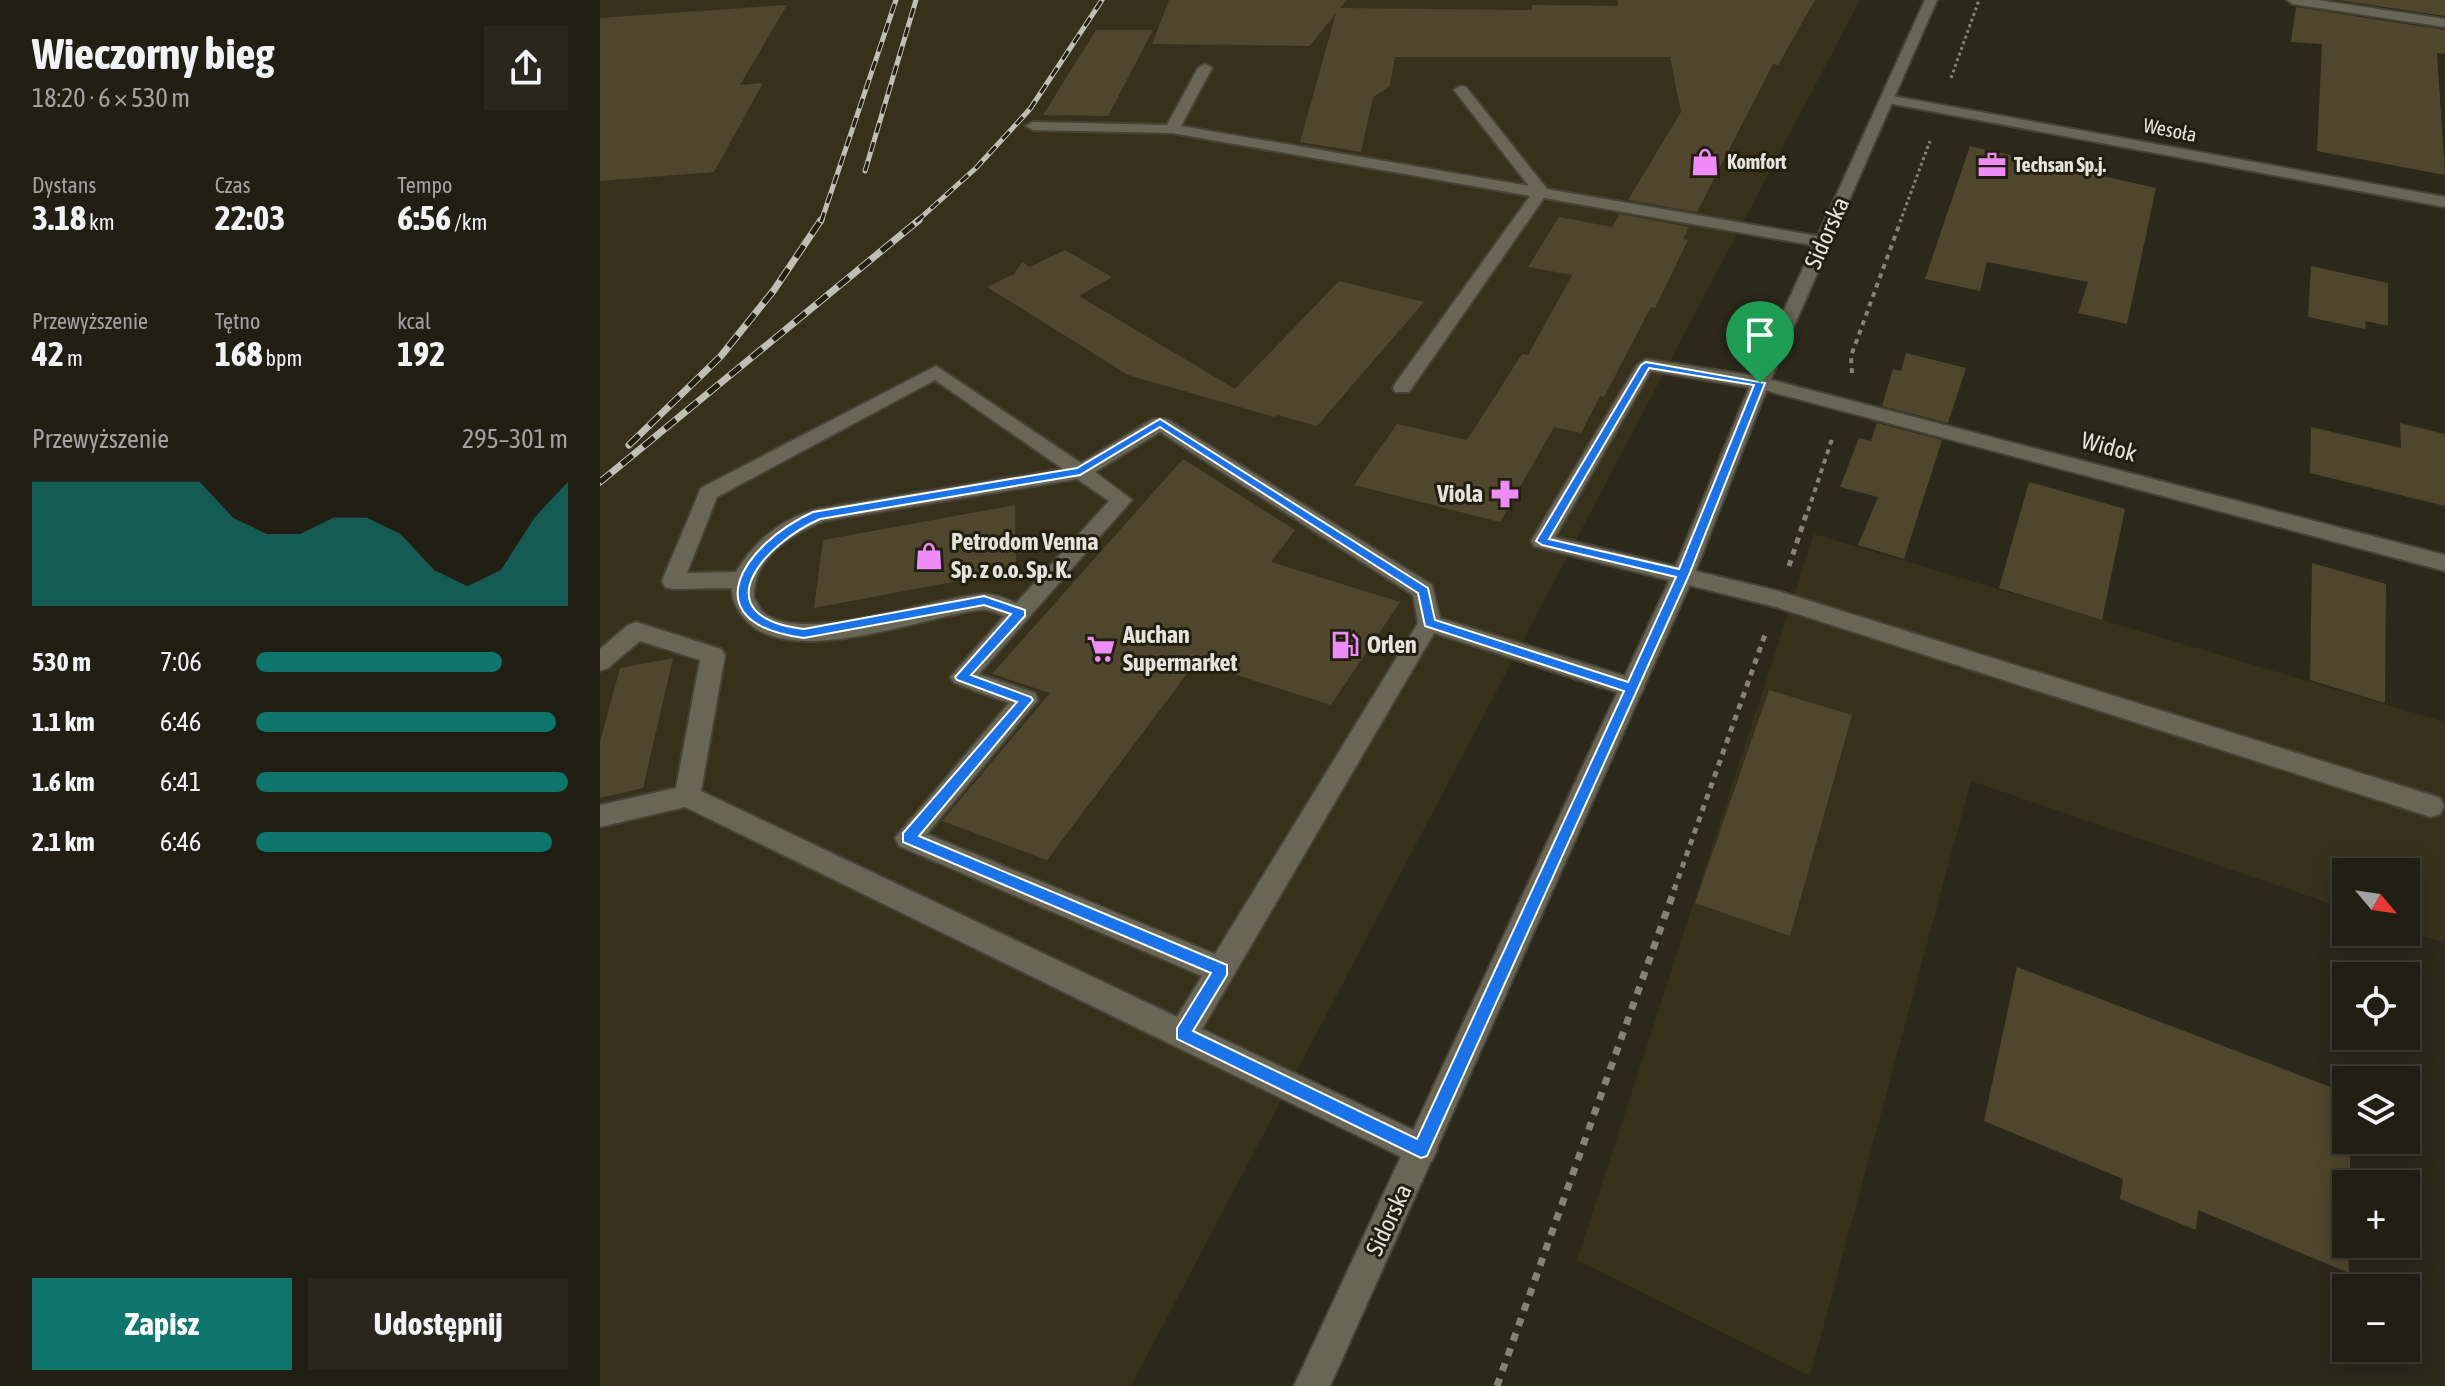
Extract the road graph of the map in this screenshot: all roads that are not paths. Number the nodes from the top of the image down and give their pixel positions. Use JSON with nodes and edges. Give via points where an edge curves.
{"nodes":[{"id":1,"x":1931,"y":0,"type":"edge"},
{"id":2,"x":2293,"y":0,"type":"edge"},
{"id":3,"x":2445,"y":23,"type":"edge"},
{"id":4,"x":1205,"y":68,"type":"dead end"},
{"id":5,"x":1461,"y":90,"type":"dead end"},
{"id":6,"x":1887,"y":99,"type":"junction"},
{"id":7,"x":1033,"y":126,"type":"dead end"},
{"id":8,"x":1172,"y":129,"type":"junction"},
{"id":9,"x":1541,"y":192,"type":"junction"},
{"id":10,"x":2445,"y":202,"type":"edge"},
{"id":11,"x":1823,"y":242,"type":"junction"},
{"id":12,"x":1760,"y":383,"type":"junction"},
{"id":13,"x":1402,"y":388,"type":"dead end"},
{"id":14,"x":1080,"y":471,"type":"junction"},
{"id":15,"x":2445,"y":563,"type":"edge"},
{"id":16,"x":1683,"y":575,"type":"junction"},
{"id":17,"x":744,"y":580,"type":"junction"},
{"id":18,"x":1020,"y":613,"type":"junction"},
{"id":19,"x":1429,"y":623,"type":"junction"},
{"id":20,"x":600,"y":662,"type":"edge"},
{"id":21,"x":1632,"y":688,"type":"junction"},
{"id":22,"x":687,"y":796,"type":"junction"},
{"id":23,"x":2431,"y":806,"type":"dead end"},
{"id":24,"x":600,"y":816,"type":"edge"},
{"id":25,"x":1221,"y":970,"type":"junction"},
{"id":26,"x":1183,"y":1034,"type":"junction"},
{"id":27,"x":1421,"y":1150,"type":"junction"},
{"id":28,"x":1312,"y":1386,"type":"edge"}],
"edges":[{"from":1,"to":6,"type":"street","name":"Sidorska"},
{"from":2,"to":3,"type":"street"},
{"from":4,"to":8,"type":"street"},
{"from":5,"to":9,"type":"street"},
{"from":6,"to":10,"type":"street","name":"Wesoła"},
{"from":6,"to":11,"type":"street","name":"Sidorska"},
{"from":7,"to":8,"type":"street"},
{"from":8,"to":9,"type":"street"},
{"from":9,"to":11,"type":"street"},
{"from":9,"to":13,"type":"street"},
{"from":11,"to":12,"type":"street","name":"Sidorska"},
{"from":12,"to":15,"type":"street","name":"Widok"},
{"from":12,"to":16,"type":"street","name":"Sidorska"},
{"from":12,"to":16,"type":"street","name":"Widok","via":[[1646,365],[1542,541]]},
{"from":14,"to":17,"type":"street","via":[[817,515],[778,537]]},
{"from":14,"to":17,"type":"street","via":[[936,372],[708,493],[673,581]]},
{"from":14,"to":18,"type":"street","via":[[1122,500]]},
{"from":14,"to":19,"type":"street","via":[[1160,423],[1424,591]]},
{"from":16,"to":21,"type":"street","name":"Sidorska"},
{"from":16,"to":23,"type":"street","via":[[1778,599]]},
{"from":17,"to":18,"type":"street","via":[[743,597],[762,623],[804,633],[984,601]]},
{"from":18,"to":25,"type":"street","via":[[962,677],[1026,700],[908,838]]},
{"from":19,"to":21,"type":"street"},
{"from":19,"to":25,"type":"street"},
{"from":20,"to":22,"type":"street","via":[[636,631],[713,655]]},
{"from":21,"to":27,"type":"street","name":"Sidorska"},
{"from":22,"to":24,"type":"street"},
{"from":22,"to":26,"type":"street"},
{"from":25,"to":26,"type":"street"},
{"from":26,"to":27,"type":"street"},
{"from":27,"to":28,"type":"street","name":"Sidorska"}]}
